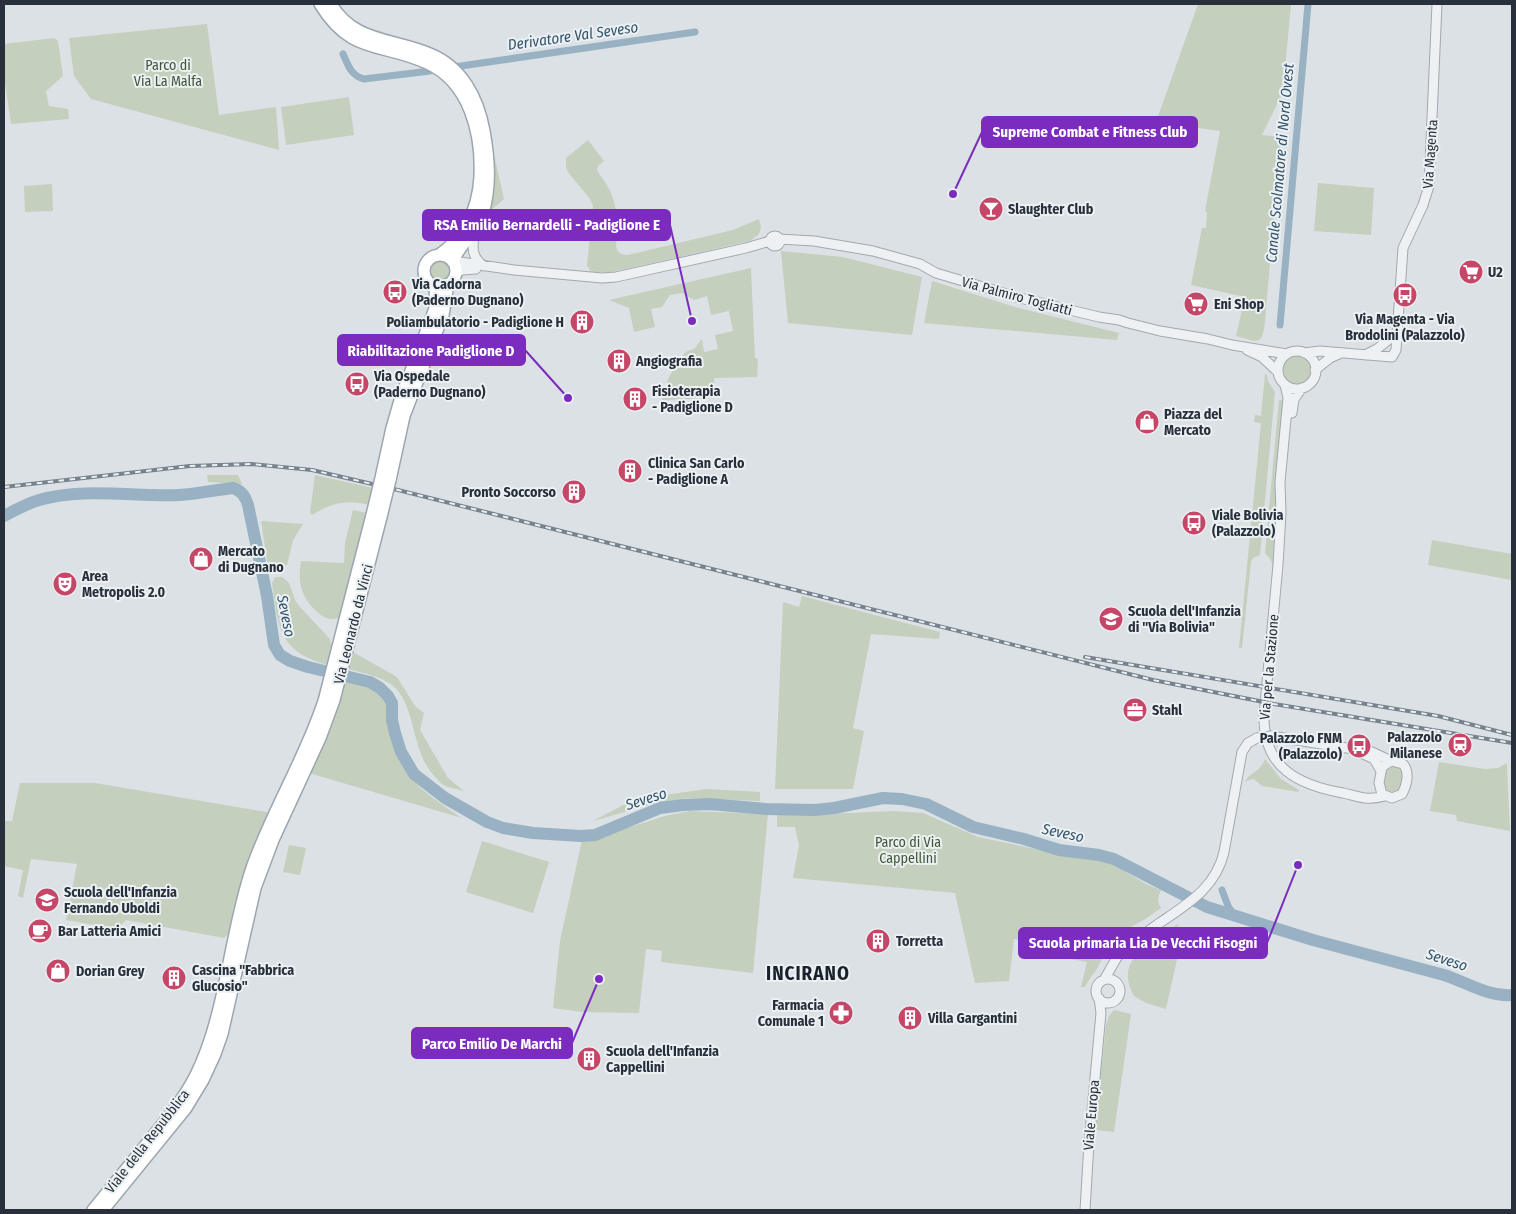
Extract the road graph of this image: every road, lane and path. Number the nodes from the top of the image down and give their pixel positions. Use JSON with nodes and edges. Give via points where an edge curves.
{"nodes":[{"id":1,"x":320,"y":4,"type":"edge"},
{"id":2,"x":331,"y":4,"type":"edge"},
{"id":3,"x":1437,"y":4,"type":"edge"},
{"id":4,"x":474,"y":232,"type":"junction"},
{"id":5,"x":746,"y":248,"type":"junction"},
{"id":6,"x":439,"y":255,"type":"junction"},
{"id":7,"x":453,"y":261,"type":"junction"},
{"id":8,"x":484,"y":266,"type":"junction"},
{"id":9,"x":456,"y":273,"type":"junction"},
{"id":10,"x":448,"y":284,"type":"junction"},
{"id":11,"x":435,"y":286,"type":"junction"},
{"id":12,"x":1394,"y":333,"type":"junction"},
{"id":13,"x":1232,"y":345,"type":"junction"},
{"id":14,"x":1304,"y":352,"type":"junction"},
{"id":15,"x":1341,"y":353,"type":"junction"},
{"id":16,"x":1287,"y":354,"type":"junction"},
{"id":17,"x":1364,"y":355,"type":"junction"},
{"id":18,"x":1315,"y":370,"type":"junction"},
{"id":19,"x":1278,"y":372,"type":"junction"},
{"id":20,"x":1285,"y":385,"type":"junction"},
{"id":21,"x":1302,"y":388,"type":"junction"},
{"id":22,"x":386,"y":479,"type":"junction"},
{"id":23,"x":1281,"y":513,"type":"junction"},
{"id":24,"x":1354,"y":750,"type":"junction"},
{"id":25,"x":1391,"y":762,"type":"junction"},
{"id":26,"x":1381,"y":771,"type":"junction"},
{"id":27,"x":1379,"y":782,"type":"junction"},
{"id":28,"x":1355,"y":796,"type":"junction"},
{"id":29,"x":1385,"y":796,"type":"junction"},
{"id":30,"x":1130,"y":944,"type":"junction"},
{"id":31,"x":234,"y":956,"type":"junction"},
{"id":32,"x":1104,"y":980,"type":"junction"},
{"id":33,"x":1117,"y":984,"type":"junction"},
{"id":34,"x":1099,"y":998,"type":"junction"},
{"id":35,"x":1112,"y":1002,"type":"junction"},
{"id":36,"x":1101,"y":1021,"type":"junction"},
{"id":37,"x":93,"y":1210,"type":"edge"},
{"id":38,"x":103,"y":1210,"type":"edge"},
{"id":39,"x":1085,"y":1210,"type":"edge"}],
"edges":[{"from":1,"to":6,"type":"main road","via":[[334,24],[351,37],[431,65],[453,82],[466,99],[478,145],[479,187],[469,224]]},
{"from":2,"to":4,"type":"main road","via":[[354,29],[373,38],[430,54],[451,67],[468,85],[478,107],[489,160],[486,202]]},
{"from":3,"to":12,"type":"street","name":"Via Magenta","via":[[1429,186],[1403,248]]},
{"from":4,"to":7,"type":"main road","via":[[460,247]]},
{"from":4,"to":8,"type":"street","via":[[473,251]]},
{"from":5,"to":8,"type":"street","via":[[602,278]]},
{"from":5,"to":9,"type":"street","via":[[602,282],[478,269]]},
{"from":5,"to":13,"type":"street","name":"Via Palmiro Togliatti","via":[[775,242],[832,246],[937,269],[1106,317]]},
{"from":6,"to":7,"type":"main road"},
{"from":6,"to":11,"type":"main road","via":[[430,259],[425,267],[427,279]]},
{"from":7,"to":8,"type":"street"},
{"from":7,"to":9,"type":"main road"},
{"from":9,"to":10,"type":"main road"},
{"from":10,"to":11,"type":"main road"},
{"from":10,"to":22,"type":"main road","name":"Via Leonardo da Vinci","via":[[442,315],[404,416]]},
{"from":11,"to":22,"type":"main road","name":"Via Leonardo da Vinci","via":[[436,306],[392,428]]},
{"from":12,"to":17,"type":"street","via":[[1377,349]]},
{"from":12,"to":17,"type":"street","name":"Via Magenta","via":[[1388,357]]},
{"from":13,"to":16,"type":"street","name":"Via Palmiro Togliatti"},
{"from":13,"to":19,"type":"street","name":"Via Palmiro Togliatti","via":[[1262,357]]},
{"from":14,"to":15,"type":"street"},
{"from":14,"to":16,"type":"street"},
{"from":14,"to":18,"type":"street","via":[[1312,360]]},
{"from":15,"to":17,"type":"street"},
{"from":15,"to":18,"type":"street"},
{"from":16,"to":19,"type":"street","via":[[1280,362]]},
{"from":18,"to":21,"type":"street","via":[[1311,381]]},
{"from":19,"to":20,"type":"street"},
{"from":20,"to":21,"type":"street"},
{"from":20,"to":23,"type":"street","name":"Via per la Stazione","via":[[1288,398],[1280,482]]},
{"from":21,"to":23,"type":"street","name":"Via per la Stazione","via":[[1293,406]]},
{"from":22,"to":31,"type":"main road","name":"Via Leonardo da Vinci","bridge":true,"via":[[334,682],[256,859],[242,899]]},
{"from":23,"to":28,"type":"street","name":"Via per la Stazione","via":[[1264,715],[1266,735],[1276,760],[1294,777],[1316,788]]},
{"from":24,"to":25,"type":"street","via":[[1372,752]]},
{"from":24,"to":26,"type":"street","via":[[1374,759]]},
{"from":24,"to":30,"type":"street","bridge":true,"via":[[1273,736],[1248,743],[1242,752],[1223,859],[1214,878],[1196,898]]},
{"from":25,"to":26,"type":"street","via":[[1385,764]]},
{"from":25,"to":29,"type":"street","via":[[1403,764],[1408,774],[1402,794]]},
{"from":26,"to":27,"type":"street"},
{"from":27,"to":28,"type":"street","via":[[1372,791]]},
{"from":27,"to":29,"type":"street"},
{"from":28,"to":29,"type":"street","name":"Via per la Stazione","via":[[1372,799]]},
{"from":30,"to":32,"type":"street","via":[[1120,953]]},
{"from":30,"to":33,"type":"street","via":[[1117,970]]},
{"from":31,"to":37,"type":"main road","name":"Viale della Repubblica","via":[[215,1025],[196,1075],[169,1116]]},
{"from":31,"to":38,"type":"main road","name":"Viale della Repubblica","via":[[222,1034],[204,1080],[186,1108]]},
{"from":32,"to":33,"type":"street"},
{"from":32,"to":34,"type":"street","via":[[1097,988]]},
{"from":33,"to":35,"type":"street","via":[[1120,994]]},
{"from":34,"to":35,"type":"street"},
{"from":34,"to":36,"type":"street","name":"Viale Europa"},
{"from":35,"to":36,"type":"street","name":"Viale Europa"},
{"from":36,"to":39,"type":"street","name":"Viale Europa"}]}
